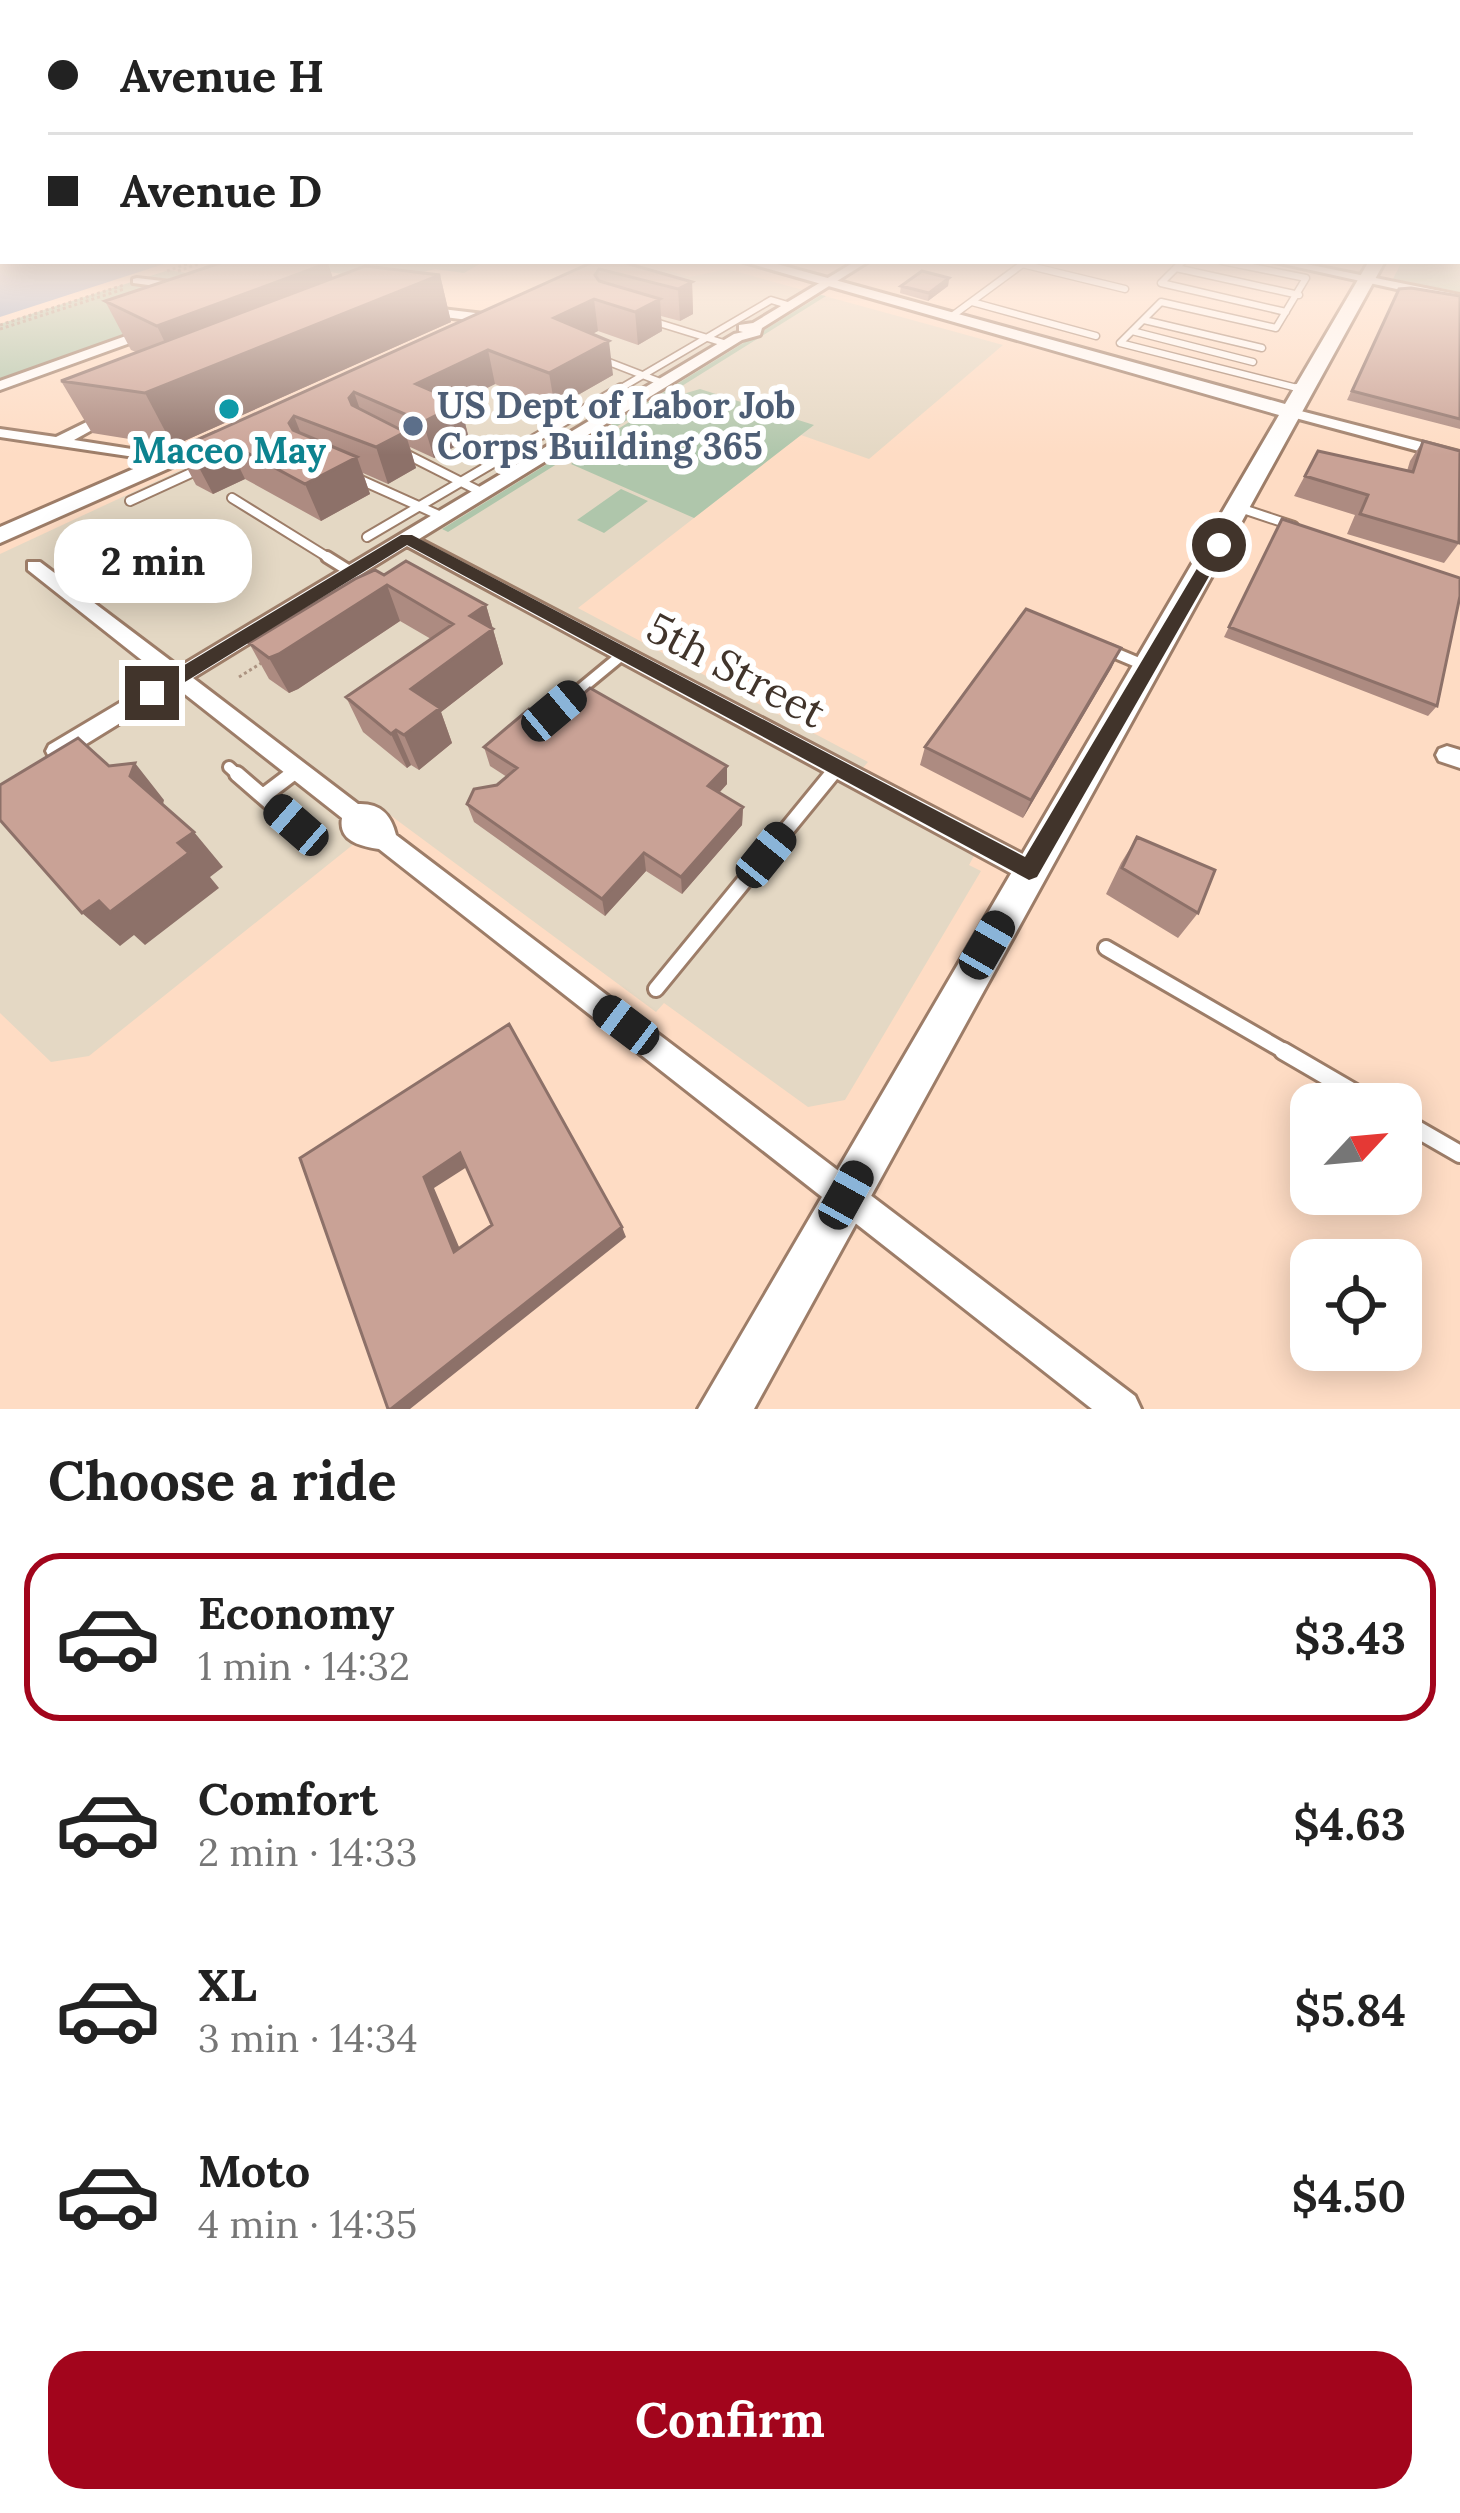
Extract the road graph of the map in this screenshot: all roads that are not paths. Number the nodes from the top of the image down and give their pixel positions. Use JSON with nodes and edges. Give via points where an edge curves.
{"nodes":[{"id":1,"x":472,"y":324,"type":"edge"},
{"id":2,"x":661,"y":324,"type":"edge"},
{"id":3,"x":731,"y":324,"type":"edge"},
{"id":4,"x":760,"y":324,"type":"edge"},
{"id":5,"x":983,"y":324,"type":"edge"},
{"id":6,"x":1051,"y":324,"type":"edge"},
{"id":7,"x":1140,"y":324,"type":"edge"},
{"id":8,"x":1160,"y":324,"type":"edge"},
{"id":9,"x":1257,"y":324,"type":"edge"},
{"id":10,"x":1279,"y":324,"type":"edge"},
{"id":11,"x":1342,"y":324,"type":"edge"},
{"id":12,"x":167,"y":326,"type":"edge"},
{"id":13,"x":1276,"y":328,"type":"junction"},
{"id":14,"x":1132,"y":331,"type":"junction"},
{"id":15,"x":449,"y":335,"type":"edge"},
{"id":16,"x":1096,"y":336,"type":"dead end"},
{"id":17,"x":707,"y":338,"type":"junction"},
{"id":18,"x":733,"y":341,"type":"junction"},
{"id":19,"x":1262,"y":348,"type":"junction"},
{"id":20,"x":592,"y":356,"type":"edge"},
{"id":21,"x":1253,"y":362,"type":"junction"},
{"id":22,"x":1238,"y":371,"type":"junction"},
{"id":23,"x":643,"y":375,"type":"junction"},
{"id":24,"x":663,"y":383,"type":"junction"},
{"id":25,"x":0,"y":386,"type":"edge"},
{"id":26,"x":1299,"y":402,"type":"junction"},
{"id":27,"x":126,"y":410,"type":"edge"},
{"id":28,"x":9,"y":434,"type":"edge"},
{"id":29,"x":227,"y":434,"type":"edge"},
{"id":30,"x":59,"y":442,"type":"junction"},
{"id":31,"x":388,"y":444,"type":"edge"},
{"id":32,"x":0,"y":446,"type":"edge"},
{"id":33,"x":1460,"y":458,"type":"edge"},
{"id":34,"x":170,"y":460,"type":"junction"},
{"id":35,"x":217,"y":461,"type":"edge"},
{"id":36,"x":334,"y":468,"type":"edge"},
{"id":37,"x":460,"y":482,"type":"junction"},
{"id":38,"x":482,"y":493,"type":"junction"},
{"id":39,"x":232,"y":498,"type":"dead end"},
{"id":40,"x":130,"y":501,"type":"dead end"},
{"id":41,"x":420,"y":506,"type":"junction"},
{"id":42,"x":1240,"y":508,"type":"junction"},
{"id":43,"x":443,"y":517,"type":"junction"},
{"id":44,"x":1306,"y":530,"type":"edge"},
{"id":45,"x":0,"y":536,"type":"edge"},
{"id":46,"x":367,"y":537,"type":"dead end"},
{"id":47,"x":406,"y":539,"type":"junction"},
{"id":48,"x":34,"y":566,"type":"dead end"},
{"id":49,"x":351,"y":572,"type":"junction"},
{"id":50,"x":1097,"y":646,"type":"edge"},
{"id":51,"x":623,"y":654,"type":"junction"},
{"id":52,"x":1149,"y":667,"type":"junction"},
{"id":53,"x":177,"y":678,"type":"junction"},
{"id":54,"x":554,"y":711,"type":"dead end"},
{"id":55,"x":36,"y":764,"type":"edge"},
{"id":56,"x":229,"y":767,"type":"dead end"},
{"id":57,"x":837,"y":768,"type":"junction"},
{"id":58,"x":297,"y":770,"type":"junction"},
{"id":59,"x":262,"y":796,"type":"junction"},
{"id":60,"x":296,"y":825,"type":"dead end"},
{"id":61,"x":1029,"y":870,"type":"junction"},
{"id":62,"x":1106,"y":948,"type":"dead end"},
{"id":63,"x":656,"y":989,"type":"dead end"},
{"id":64,"x":1338,"y":1083,"type":"edge"},
{"id":65,"x":1422,"y":1132,"type":"edge"},
{"id":66,"x":1460,"y":1154,"type":"edge"},
{"id":67,"x":846,"y":1195,"type":"junction"},
{"id":68,"x":725,"y":1409,"type":"edge"},
{"id":69,"x":1122,"y":1409,"type":"edge"}],
"edges":[{"from":1,"to":15,"type":"street"},
{"from":2,"to":17,"type":"lane"},
{"from":3,"to":17,"type":"lane"},
{"from":4,"to":18,"type":"street"},
{"from":5,"to":26,"type":"street"},
{"from":6,"to":16,"type":"lane"},
{"from":7,"to":14,"type":"lane"},
{"from":8,"to":19,"type":"lane"},
{"from":9,"to":13,"type":"lane"},
{"from":10,"to":13,"type":"lane"},
{"from":11,"to":26,"type":"street"},
{"from":12,"to":25,"type":"street"},
{"from":13,"to":19,"type":"lane"},
{"from":14,"to":21,"type":"lane"},
{"from":14,"to":22,"type":"lane","via":[[1120,343]]},
{"from":17,"to":18,"type":"lane"},
{"from":17,"to":23,"type":"lane"},
{"from":18,"to":24,"type":"street"},
{"from":19,"to":21,"type":"lane"},
{"from":20,"to":23,"type":"lane"},
{"from":21,"to":22,"type":"lane"},
{"from":22,"to":26,"type":"lane"},
{"from":23,"to":24,"type":"lane"},
{"from":23,"to":37,"type":"lane"},
{"from":24,"to":38,"type":"street"},
{"from":26,"to":33,"type":"street"},
{"from":26,"to":42,"type":"street"},
{"from":27,"to":30,"type":"street"},
{"from":28,"to":30,"type":"street"},
{"from":28,"to":32,"type":"street"},
{"from":29,"to":34,"type":"street"},
{"from":30,"to":34,"type":"street"},
{"from":31,"to":37,"type":"lane"},
{"from":34,"to":45,"type":"street"},
{"from":35,"to":40,"type":"lane"},
{"from":36,"to":41,"type":"lane"},
{"from":37,"to":38,"type":"lane"},
{"from":37,"to":41,"type":"lane"},
{"from":38,"to":43,"type":"street"},
{"from":39,"to":49,"type":"lane"},
{"from":41,"to":43,"type":"lane"},
{"from":41,"to":46,"type":"lane"},
{"from":42,"to":44,"type":"lane"},
{"from":42,"to":52,"type":"street"},
{"from":43,"to":47,"type":"street"},
{"from":47,"to":49,"type":"street"},
{"from":47,"to":51,"type":"street","name":"5th Street"},
{"from":48,"to":53,"type":"street"},
{"from":49,"to":53,"type":"street"},
{"from":50,"to":52,"type":"lane"},
{"from":51,"to":54,"type":"lane"},
{"from":51,"to":57,"type":"street","name":"5th Street"},
{"from":52,"to":61,"type":"street"},
{"from":53,"to":55,"type":"street"},
{"from":53,"to":58,"type":"street"},
{"from":56,"to":59,"type":"lane"},
{"from":57,"to":61,"type":"street","name":"5th Street"},
{"from":57,"to":63,"type":"lane"},
{"from":58,"to":59,"type":"lane"},
{"from":58,"to":67,"type":"street","via":[[354,814],[381,822],[386,839]]},
{"from":59,"to":60,"type":"lane"},
{"from":61,"to":67,"type":"street"},
{"from":62,"to":64,"type":"lane"},
{"from":65,"to":66,"type":"lane"},
{"from":67,"to":68,"type":"street"},
{"from":67,"to":69,"type":"street"}]}
